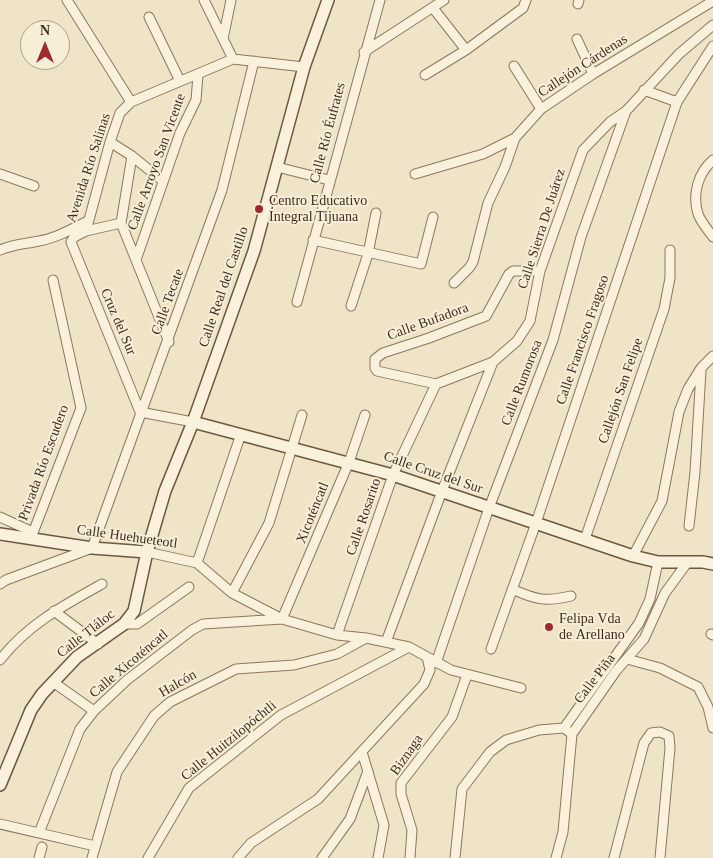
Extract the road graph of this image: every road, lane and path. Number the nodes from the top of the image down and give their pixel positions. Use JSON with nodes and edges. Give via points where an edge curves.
{"nodes":[{"id":1,"x":67,"y":0,"type":"edge"},
{"id":2,"x":204,"y":0,"type":"edge"},
{"id":3,"x":231,"y":0,"type":"edge"},
{"id":4,"x":328,"y":0,"type":"edge"},
{"id":5,"x":380,"y":0,"type":"edge"},
{"id":6,"x":444,"y":0,"type":"edge"},
{"id":7,"x":526,"y":0,"type":"edge"},
{"id":8,"x":713,"y":1,"type":"edge"},
{"id":9,"x":433,"y":8,"type":"junction"},
{"id":10,"x":149,"y":17,"type":"dead end"},
{"id":11,"x":713,"y":25,"type":"edge"},
{"id":12,"x":223,"y":39,"type":"junction"},
{"id":13,"x":577,"y":40,"type":"dead end"},
{"id":14,"x":713,"y":46,"type":"edge"},
{"id":15,"x":466,"y":50,"type":"junction"},
{"id":16,"x":364,"y":52,"type":"junction"},
{"id":17,"x":233,"y":59,"type":"junction"},
{"id":18,"x":254,"y":61,"type":"junction"},
{"id":19,"x":514,"y":66,"type":"dead end"},
{"id":20,"x":304,"y":67,"type":"junction"},
{"id":21,"x":594,"y":74,"type":"junction"},
{"id":22,"x":198,"y":75,"type":"junction"},
{"id":23,"x":425,"y":75,"type":"dead end"},
{"id":24,"x":180,"y":81,"type":"junction"},
{"id":25,"x":644,"y":90,"type":"junction"},
{"id":26,"x":130,"y":102,"type":"junction"},
{"id":27,"x":677,"y":102,"type":"junction"},
{"id":28,"x":541,"y":109,"type":"junction"},
{"id":29,"x":626,"y":111,"type":"junction"},
{"id":30,"x":515,"y":138,"type":"junction"},
{"id":31,"x":110,"y":142,"type":"junction"},
{"id":32,"x":132,"y":156,"type":"junction"},
{"id":33,"x":713,"y":160,"type":"edge"},
{"id":34,"x":277,"y":167,"type":"junction"},
{"id":35,"x":0,"y":174,"type":"edge"},
{"id":36,"x":414,"y":174,"type":"dead end"},
{"id":37,"x":329,"y":180,"type":"junction"},
{"id":38,"x":164,"y":181,"type":"junction"},
{"id":39,"x":34,"y":186,"type":"dead end"},
{"id":40,"x":376,"y":213,"type":"dead end"},
{"id":41,"x":433,"y":216,"type":"dead end"},
{"id":42,"x":121,"y":223,"type":"junction"},
{"id":43,"x":87,"y":226,"type":"junction"},
{"id":44,"x":713,"y":237,"type":"edge"},
{"id":45,"x":313,"y":240,"type":"junction"},
{"id":46,"x":71,"y":242,"type":"joint"},
{"id":47,"x":0,"y":250,"type":"edge"},
{"id":48,"x":670,"y":250,"type":"dead end"},
{"id":49,"x":368,"y":254,"type":"junction"},
{"id":50,"x":136,"y":260,"type":"junction"},
{"id":51,"x":540,"y":271,"type":"junction"},
{"id":52,"x":53,"y":280,"type":"dead end"},
{"id":53,"x":454,"y":282,"type":"dead end"},
{"id":54,"x":297,"y":302,"type":"dead end"},
{"id":55,"x":350,"y":306,"type":"dead end"},
{"id":56,"x":168,"y":342,"type":"junction"},
{"id":57,"x":713,"y":356,"type":"edge"},
{"id":58,"x":493,"y":362,"type":"junction"},
{"id":59,"x":701,"y":368,"type":"junction"},
{"id":60,"x":436,"y":384,"type":"junction"},
{"id":61,"x":140,"y":412,"type":"junction"},
{"id":62,"x":302,"y":415,"type":"dead end"},
{"id":63,"x":365,"y":415,"type":"dead end"},
{"id":64,"x":193,"y":422,"type":"junction"},
{"id":65,"x":241,"y":434,"type":"junction"},
{"id":66,"x":292,"y":448,"type":"junction"},
{"id":67,"x":349,"y":462,"type":"junction"},
{"id":68,"x":393,"y":475,"type":"junction"},
{"id":69,"x":442,"y":491,"type":"junction"},
{"id":70,"x":489,"y":508,"type":"junction"},
{"id":71,"x":0,"y":517,"type":"edge"},
{"id":72,"x":536,"y":523,"type":"junction"},
{"id":73,"x":689,"y":526,"type":"dead end"},
{"id":74,"x":0,"y":534,"type":"edge"},
{"id":75,"x":32,"y":535,"type":"junction"},
{"id":76,"x":585,"y":539,"type":"junction"},
{"id":77,"x":92,"y":548,"type":"junction"},
{"id":78,"x":147,"y":552,"type":"junction"},
{"id":79,"x":633,"y":556,"type":"junction"},
{"id":80,"x":658,"y":562,"type":"junction"},
{"id":81,"x":197,"y":563,"type":"junction"},
{"id":82,"x":687,"y":563,"type":"junction"},
{"id":83,"x":713,"y":564,"type":"edge"},
{"id":84,"x":0,"y":584,"type":"edge"},
{"id":85,"x":102,"y":584,"type":"dead end"},
{"id":86,"x":188,"y":587,"type":"dead end"},
{"id":87,"x":512,"y":589,"type":"junction"},
{"id":88,"x":232,"y":593,"type":"junction"},
{"id":89,"x":571,"y":596,"type":"dead end"},
{"id":90,"x":54,"y":611,"type":"junction"},
{"id":91,"x":282,"y":619,"type":"junction"},
{"id":92,"x":639,"y":623,"type":"junction"},
{"id":93,"x":124,"y":624,"type":"junction"},
{"id":94,"x":650,"y":628,"type":"junction"},
{"id":95,"x":337,"y":635,"type":"junction"},
{"id":96,"x":366,"y":638,"type":"junction"},
{"id":97,"x":386,"y":642,"type":"junction"},
{"id":98,"x":98,"y":644,"type":"junction"},
{"id":99,"x":408,"y":647,"type":"junction"},
{"id":100,"x":491,"y":649,"type":"dead end"},
{"id":101,"x":428,"y":657,"type":"junction"},
{"id":102,"x":627,"y":659,"type":"junction"},
{"id":103,"x":0,"y":660,"type":"edge"},
{"id":104,"x":436,"y":663,"type":"junction"},
{"id":105,"x":467,"y":675,"type":"junction"},
{"id":106,"x":53,"y":682,"type":"junction"},
{"id":107,"x":520,"y":688,"type":"dead end"},
{"id":108,"x":94,"y":712,"type":"junction"},
{"id":109,"x":564,"y":728,"type":"junction"},
{"id":110,"x":713,"y":728,"type":"edge"},
{"id":111,"x":572,"y":734,"type":"junction"},
{"id":112,"x":362,"y":752,"type":"junction"},
{"id":113,"x":368,"y":771,"type":"junction"},
{"id":114,"x":0,"y":785,"type":"edge"},
{"id":115,"x":0,"y":824,"type":"edge"},
{"id":116,"x":39,"y":833,"type":"junction"},
{"id":117,"x":95,"y":846,"type":"junction"},
{"id":118,"x":42,"y":848,"type":"dead end"},
{"id":119,"x":39,"y":858,"type":"edge"},
{"id":120,"x":92,"y":858,"type":"edge"},
{"id":121,"x":148,"y":858,"type":"edge"},
{"id":122,"x":238,"y":858,"type":"edge"},
{"id":123,"x":322,"y":858,"type":"edge"},
{"id":124,"x":378,"y":858,"type":"edge"},
{"id":125,"x":410,"y":858,"type":"edge"},
{"id":126,"x":455,"y":858,"type":"edge"},
{"id":127,"x":556,"y":858,"type":"edge"},
{"id":128,"x":614,"y":858,"type":"edge"},
{"id":129,"x":660,"y":858,"type":"edge"}],
"edges":[{"from":1,"to":26,"type":"street"},
{"from":2,"to":12,"type":"street"},
{"from":3,"to":12,"type":"street"},
{"from":4,"to":20,"type":"street","name":"Calle Real del Castillo"},
{"from":5,"to":16,"type":"street","name":"Calle Río Éufrates"},
{"from":6,"to":9,"type":"street"},
{"from":7,"to":15,"type":"street","via":[[523,8]]},
{"from":8,"to":21,"type":"street","name":"Callejón Cárdenas"},
{"from":9,"to":15,"type":"street"},
{"from":9,"to":16,"type":"street"},
{"from":10,"to":24,"type":"street"},
{"from":11,"to":25,"type":"street"},
{"from":12,"to":17,"type":"street"},
{"from":13,"to":21,"type":"street"},
{"from":14,"to":27,"type":"street","name":"Calle Francisco Fragoso"},
{"from":15,"to":23,"type":"street"},
{"from":16,"to":37,"type":"street","name":"Calle Río Éufrates"},
{"from":17,"to":18,"type":"street"},
{"from":17,"to":22,"type":"street"},
{"from":18,"to":20,"type":"street"},
{"from":18,"to":56,"type":"street","name":"Calle Tecate","via":[[222,190]]},
{"from":19,"to":28,"type":"street"},
{"from":20,"to":34,"type":"street","name":"Calle Real del Castillo"},
{"from":21,"to":28,"type":"street","name":"Callejón Cárdenas"},
{"from":22,"to":24,"type":"street"},
{"from":22,"to":38,"type":"street","name":"Calle Arroyo San Vicente","via":[[196,100],[180,133]]},
{"from":24,"to":26,"type":"street"},
{"from":25,"to":27,"type":"street"},
{"from":25,"to":29,"type":"street"},
{"from":26,"to":31,"type":"street","name":"Avenida Río Salinas","via":[[120,113]]},
{"from":27,"to":72,"type":"street","name":"Calle Francisco Fragoso"},
{"from":28,"to":30,"type":"street","name":"Callejón Cárdenas"},
{"from":29,"to":51,"type":"street","name":"Calle Sierra De Juárez","via":[[610,122],[583,150]]},
{"from":29,"to":70,"type":"street","name":"Calle Rumorosa","via":[[581,237],[553,340]]},
{"from":30,"to":36,"type":"street","name":"Callejón Cárdenas","via":[[483,154]]},
{"from":30,"to":53,"type":"street","via":[[488,203],[473,262]]},
{"from":31,"to":32,"type":"street"},
{"from":31,"to":43,"type":"street","name":"Avenida Río Salinas"},
{"from":32,"to":38,"type":"street"},
{"from":32,"to":42,"type":"street"},
{"from":33,"to":44,"type":"street","via":[[699,175],[697,206],[701,221]]},
{"from":34,"to":37,"type":"street"},
{"from":34,"to":64,"type":"street","name":"Calle Real del Castillo","via":[[254,250]]},
{"from":35,"to":39,"type":"street"},
{"from":37,"to":45,"type":"street","name":"Calle Río Éufrates"},
{"from":38,"to":50,"type":"street","name":"Calle Arroyo San Vicente"},
{"from":40,"to":49,"type":"street"},
{"from":41,"to":49,"type":"street","via":[[421,264]]},
{"from":42,"to":43,"type":"street"},
{"from":42,"to":50,"type":"street"},
{"from":43,"to":46,"type":"street","name":"Avenida Río Salinas"},
{"from":43,"to":47,"type":"street","via":[[39,242],[17,243]]},
{"from":45,"to":49,"type":"street"},
{"from":45,"to":54,"type":"street","name":"Calle Río Éufrates"},
{"from":46,"to":61,"type":"street","name":"Cruz del Sur"},
{"from":48,"to":76,"type":"street","name":"Callejón San Felipe","via":[[670,278],[664,308]]},
{"from":49,"to":55,"type":"street"},
{"from":50,"to":56,"type":"street"},
{"from":51,"to":58,"type":"street","name":"Calle Sierra De Juárez","via":[[530,320],[517,341]]},
{"from":51,"to":60,"type":"street","name":"Calle Bufadora","via":[[513,271],[509,274],[486,316],[383,352],[375,359],[377,371]]},
{"from":52,"to":75,"type":"street","name":"Privada Río Escudero","via":[[81,408]]},
{"from":56,"to":61,"type":"street","name":"Calle Tecate"},
{"from":57,"to":59,"type":"street"},
{"from":58,"to":60,"type":"street"},
{"from":58,"to":69,"type":"street","name":"Calle Sierra De Juárez"},
{"from":59,"to":73,"type":"street"},
{"from":59,"to":79,"type":"street","via":[[679,412],[662,501]]},
{"from":60,"to":68,"type":"street","name":"Calle Rosarito"},
{"from":61,"to":64,"type":"street","name":"Calle Cruz del Sur"},
{"from":61,"to":77,"type":"street","name":"Calle Tecate"},
{"from":62,"to":66,"type":"street"},
{"from":63,"to":67,"type":"street","name":"Xicoténcatl"},
{"from":64,"to":65,"type":"street","name":"Calle Cruz del Sur"},
{"from":64,"to":78,"type":"street","name":"Calle Real del Castillo","via":[[165,491]]},
{"from":65,"to":66,"type":"street","name":"Calle Cruz del Sur"},
{"from":65,"to":81,"type":"street"},
{"from":66,"to":67,"type":"street","name":"Calle Cruz del Sur"},
{"from":66,"to":88,"type":"street","via":[[268,523]]},
{"from":67,"to":68,"type":"street","name":"Calle Cruz del Sur"},
{"from":67,"to":91,"type":"street","name":"Xicoténcatl"},
{"from":68,"to":69,"type":"street","name":"Calle Cruz del Sur"},
{"from":68,"to":95,"type":"street","name":"Calle Rosarito"},
{"from":69,"to":70,"type":"street","name":"Calle Cruz del Sur"},
{"from":69,"to":97,"type":"street","name":"Calle Sierra De Juárez"},
{"from":70,"to":72,"type":"street","name":"Calle Cruz del Sur"},
{"from":70,"to":104,"type":"street","name":"Calle Rumorosa"},
{"from":71,"to":75,"type":"street"},
{"from":72,"to":76,"type":"street","name":"Calle Cruz del Sur"},
{"from":72,"to":87,"type":"street","name":"Calle Francisco Fragoso"},
{"from":74,"to":75,"type":"street","name":"Calle Huehueteotl"},
{"from":75,"to":77,"type":"street","name":"Calle Huehueteotl"},
{"from":76,"to":79,"type":"street","name":"Calle Cruz del Sur"},
{"from":77,"to":78,"type":"street","name":"Calle Huehueteotl"},
{"from":77,"to":84,"type":"street"},
{"from":78,"to":81,"type":"street","name":"Calle Huehueteotl"},
{"from":78,"to":93,"type":"street","name":"Calle Tláloc","via":[[134,611]]},
{"from":79,"to":80,"type":"street","name":"Calle Cruz del Sur"},
{"from":80,"to":82,"type":"street","name":"Calle Cruz del Sur"},
{"from":80,"to":92,"type":"street","name":"Calle Piña","via":[[650,598]]},
{"from":81,"to":88,"type":"street","name":"Calle Huehueteotl"},
{"from":82,"to":83,"type":"street","name":"Calle Cruz del Sur"},
{"from":82,"to":94,"type":"street","name":"Calle Piña","via":[[665,593]]},
{"from":85,"to":90,"type":"street"},
{"from":86,"to":93,"type":"street","via":[[138,624]]},
{"from":87,"to":89,"type":"street","via":[[531,598],[550,601]]},
{"from":87,"to":100,"type":"street","name":"Calle Francisco Fragoso"},
{"from":88,"to":91,"type":"street","name":"Calle Huehueteotl"},
{"from":90,"to":98,"type":"street"},
{"from":90,"to":103,"type":"street","via":[[32,627]]},
{"from":91,"to":95,"type":"street","name":"Calle Huehueteotl"},
{"from":91,"to":108,"type":"street","name":"Calle Xicoténcatl","via":[[203,624],[127,680]]},
{"from":92,"to":94,"type":"street"},
{"from":92,"to":109,"type":"street","name":"Calle Piña"},
{"from":93,"to":98,"type":"street","name":"Calle Tláloc"},
{"from":94,"to":102,"type":"street","name":"Calle Piña"},
{"from":95,"to":96,"type":"street","name":"Calle Huehueteotl"},
{"from":96,"to":97,"type":"street","name":"Calle Huehueteotl"},
{"from":96,"to":117,"type":"street","name":"Halcón","via":[[337,654],[294,664],[236,669],[170,702],[154,716],[117,772]]},
{"from":97,"to":99,"type":"street","name":"Calle Huehueteotl"},
{"from":98,"to":106,"type":"street","name":"Calle Tláloc","via":[[77,657]]},
{"from":99,"to":101,"type":"street","name":"Calle Huehueteotl"},
{"from":99,"to":121,"type":"street","name":"Calle Huitzilopóchtli","via":[[281,715],[189,788]]},
{"from":101,"to":104,"type":"street","name":"Calle Huehueteotl"},
{"from":101,"to":112,"type":"street","via":[[430,670],[424,684]]},
{"from":102,"to":110,"type":"street","via":[[660,668],[698,687],[708,707]]},
{"from":102,"to":111,"type":"street","name":"Calle Piña"},
{"from":104,"to":105,"type":"street","name":"Calle Huehueteotl"},
{"from":105,"to":107,"type":"street","name":"Calle Huehueteotl"},
{"from":105,"to":125,"type":"street","name":"Biznaga","via":[[452,717],[401,783],[401,794],[412,830]]},
{"from":106,"to":108,"type":"street"},
{"from":106,"to":114,"type":"street","name":"Calle Tláloc","via":[[31,710]]},
{"from":108,"to":116,"type":"street","name":"Calle Xicoténcatl","via":[[80,729]]},
{"from":109,"to":111,"type":"street"},
{"from":109,"to":126,"type":"street","via":[[539,730],[506,740],[490,752],[462,789]]},
{"from":111,"to":127,"type":"street","via":[[563,832]]},
{"from":112,"to":113,"type":"street"},
{"from":112,"to":122,"type":"street","via":[[318,799],[251,843]]},
{"from":113,"to":123,"type":"street","via":[[350,820]]},
{"from":113,"to":124,"type":"street","via":[[384,825]]},
{"from":115,"to":116,"type":"street"},
{"from":116,"to":117,"type":"street"},
{"from":117,"to":120,"type":"street","name":"Halcón"},
{"from":118,"to":119,"type":"street"},
{"from":128,"to":129,"type":"street","via":[[644,743],[651,733],[660,732],[668,736],[670,748]]}]}
